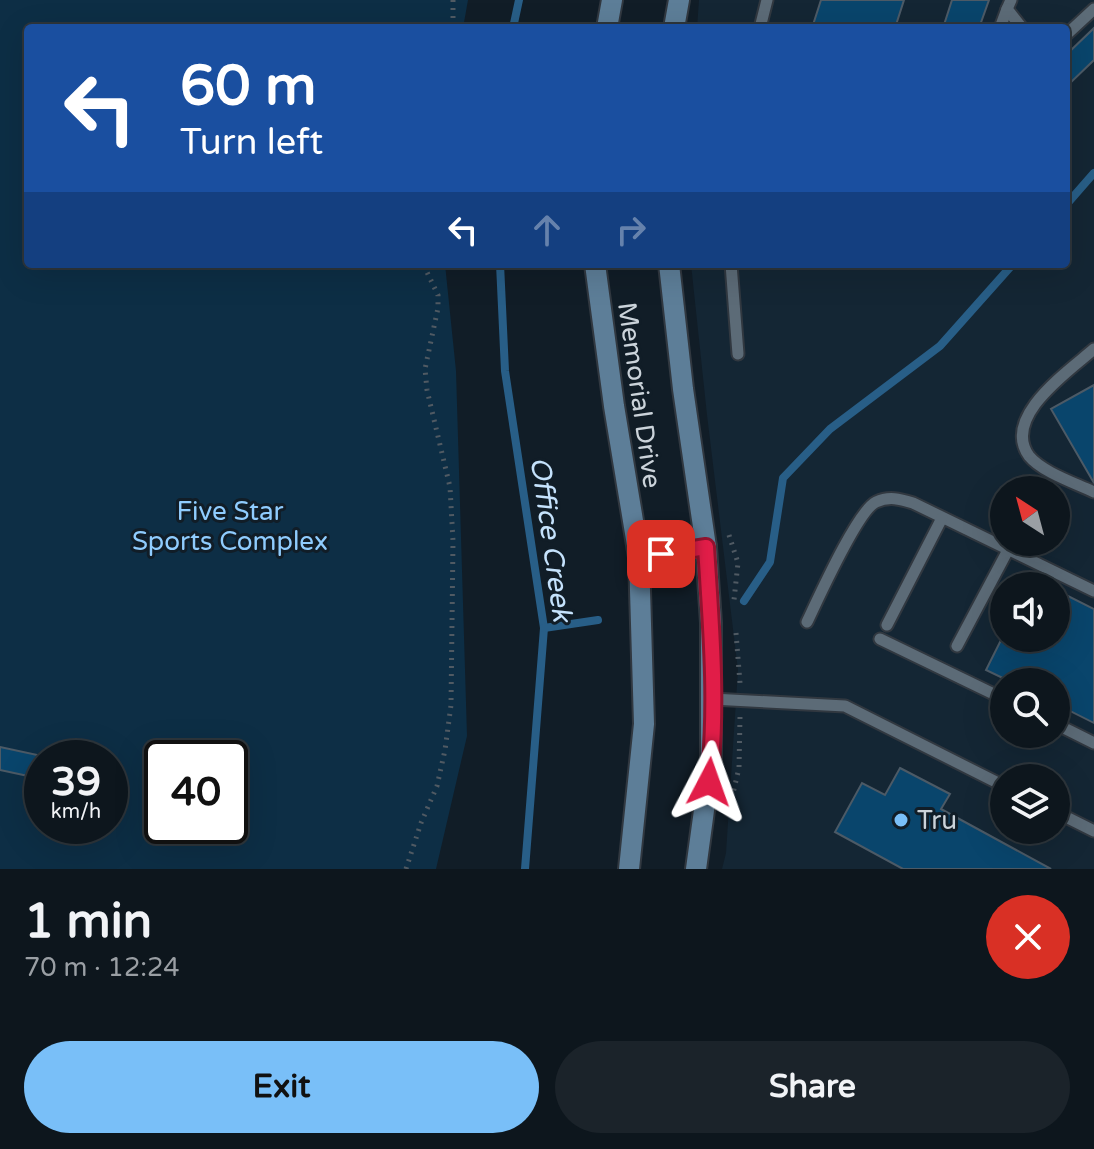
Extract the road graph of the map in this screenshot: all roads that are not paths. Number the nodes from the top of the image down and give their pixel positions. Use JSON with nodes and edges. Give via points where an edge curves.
{"nodes":[{"id":1,"x":612,"y":0,"type":"edge"},
{"id":2,"x":679,"y":0,"type":"edge"},
{"id":3,"x":767,"y":0,"type":"edge"},
{"id":4,"x":1009,"y":5,"type":"edge"},
{"id":5,"x":1094,"y":9,"type":"edge"},
{"id":6,"x":608,"y":24,"type":"edge"},
{"id":7,"x":675,"y":24,"type":"edge"},
{"id":8,"x":761,"y":24,"type":"edge"},
{"id":9,"x":1002,"y":24,"type":"edge"},
{"id":10,"x":1020,"y":24,"type":"edge"},
{"id":11,"x":1070,"y":31,"type":"edge"},
{"id":12,"x":596,"y":268,"type":"edge"},
{"id":13,"x":669,"y":268,"type":"edge"},
{"id":14,"x":731,"y":268,"type":"edge"},
{"id":15,"x":1094,"y":349,"type":"edge"},
{"id":16,"x":738,"y":354,"type":"dead end"},
{"id":17,"x":1094,"y":492,"type":"edge"},
{"id":18,"x":942,"y":518,"type":"junction"},
{"id":19,"x":990,"y":541,"type":"edge"},
{"id":20,"x":706,"y":547,"type":"junction"},
{"id":21,"x":1005,"y":556,"type":"edge"},
{"id":22,"x":1021,"y":556,"type":"edge"},
{"id":23,"x":639,"y":557,"type":"junction"},
{"id":24,"x":1094,"y":591,"type":"edge"},
{"id":25,"x":807,"y":622,"type":"dead end"},
{"id":26,"x":887,"y":625,"type":"dead end"},
{"id":27,"x":880,"y":639,"type":"dead end"},
{"id":28,"x":957,"y":646,"type":"dead end"},
{"id":29,"x":990,"y":692,"type":"edge"},
{"id":30,"x":712,"y":699,"type":"junction"},
{"id":31,"x":1070,"y":731,"type":"edge"},
{"id":32,"x":1094,"y":743,"type":"edge"},
{"id":33,"x":990,"y":779,"type":"edge"},
{"id":34,"x":1070,"y":819,"type":"edge"},
{"id":35,"x":1094,"y":831,"type":"edge"},
{"id":36,"x":629,"y":869,"type":"edge"},
{"id":37,"x":696,"y":869,"type":"edge"}],
"edges":[{"from":1,"to":6,"type":"street"},
{"from":2,"to":7,"type":"street"},
{"from":3,"to":8,"type":"lane"},
{"from":4,"to":9,"type":"lane"},
{"from":4,"to":10,"type":"lane"},
{"from":5,"to":11,"type":"lane"},
{"from":12,"to":23,"type":"street","name":"Memorial Drive"},
{"from":13,"to":20,"type":"street","name":"Memorial Drive"},
{"from":14,"to":16,"type":"lane"},
{"from":15,"to":17,"type":"lane","via":[[1036,402],[1025,420],[1022,440],[1030,456],[1047,470]]},
{"from":18,"to":19,"type":"lane"},
{"from":18,"to":25,"type":"lane","via":[[895,497],[875,502],[860,518]]},
{"from":18,"to":26,"type":"lane"},
{"from":20,"to":23,"type":"street"},
{"from":20,"to":30,"type":"street","name":"Memorial Drive"},
{"from":21,"to":28,"type":"lane"},
{"from":22,"to":24,"type":"lane"},
{"from":23,"to":36,"type":"street","name":"Memorial Drive","via":[[644,724]]},
{"from":27,"to":29,"type":"lane"},
{"from":30,"to":33,"type":"lane","via":[[845,706]]},
{"from":30,"to":37,"type":"street","name":"Memorial Drive","via":[[711,759]]},
{"from":31,"to":32,"type":"lane"},
{"from":34,"to":35,"type":"lane"}]}
